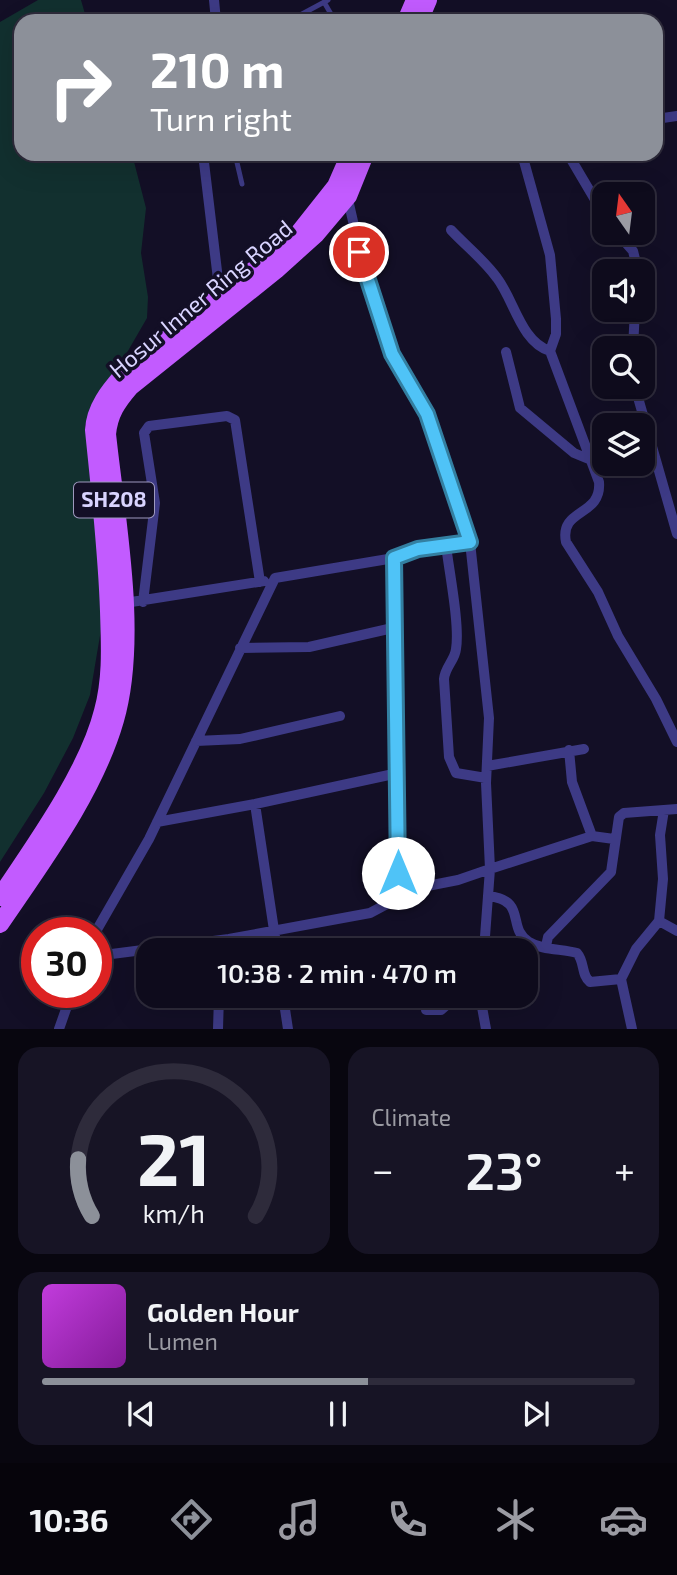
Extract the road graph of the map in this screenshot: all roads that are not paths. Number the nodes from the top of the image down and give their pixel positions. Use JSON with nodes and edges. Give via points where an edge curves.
{"nodes":[{"id":1,"x":326,"y":1,"type":"edge"},
{"id":2,"x":302,"y":14,"type":"edge"},
{"id":3,"x":204,"y":161,"type":"edge"},
{"id":4,"x":236,"y":161,"type":"edge"},
{"id":5,"x":348,"y":161,"type":"edge"},
{"id":6,"x":361,"y":161,"type":"edge"},
{"id":7,"x":524,"y":161,"type":"edge"},
{"id":8,"x":572,"y":161,"type":"edge"},
{"id":9,"x":242,"y":184,"type":"dead end"},
{"id":10,"x":342,"y":191,"type":"junction"},
{"id":11,"x":592,"y":195,"type":"edge"},
{"id":12,"x":451,"y":230,"type":"dead end"},
{"id":13,"x":220,"y":296,"type":"junction"},
{"id":14,"x":550,"y":351,"type":"junction"},
{"id":15,"x":506,"y":352,"type":"dead end"},
{"id":16,"x":638,"y":399,"type":"edge"},
{"id":17,"x":591,"y":460,"type":"junction"},
{"id":18,"x":677,"y":534,"type":"edge"},
{"id":19,"x":470,"y":542,"type":"junction"},
{"id":20,"x":446,"y":545,"type":"junction"},
{"id":21,"x":394,"y":558,"type":"junction"},
{"id":22,"x":275,"y":578,"type":"junction"},
{"id":23,"x":260,"y":582,"type":"junction"},
{"id":24,"x":134,"y":603,"type":"junction"},
{"id":25,"x":397,"y":627,"type":"junction"},
{"id":26,"x":240,"y":648,"type":"junction"},
{"id":27,"x":340,"y":716,"type":"dead end"},
{"id":28,"x":196,"y":741,"type":"junction"},
{"id":29,"x":677,"y":742,"type":"edge"},
{"id":30,"x":584,"y":749,"type":"dead end"},
{"id":31,"x":569,"y":750,"type":"junction"},
{"id":32,"x":487,"y":772,"type":"junction"},
{"id":33,"x":398,"y":773,"type":"junction"},
{"id":34,"x":255,"y":804,"type":"junction"},
{"id":35,"x":677,"y":809,"type":"edge"},
{"id":36,"x":664,"y":810,"type":"junction"},
{"id":37,"x":157,"y":822,"type":"junction"},
{"id":38,"x":592,"y":836,"type":"junction"},
{"id":39,"x":614,"y":839,"type":"junction"},
{"id":40,"x":490,"y":869,"type":"junction"},
{"id":41,"x":0,"y":897,"type":"edge"},
{"id":42,"x":488,"y":897,"type":"junction"},
{"id":43,"x":398,"y":898,"type":"junction"},
{"id":44,"x":104,"y":917,"type":"edge"},
{"id":45,"x":659,"y":921,"type":"junction"},
{"id":46,"x":0,"y":924,"type":"edge"},
{"id":47,"x":274,"y":931,"type":"junction"},
{"id":48,"x":677,"y":931,"type":"edge"},
{"id":49,"x":275,"y":938,"type":"edge"},
{"id":50,"x":485,"y":938,"type":"edge"},
{"id":51,"x":546,"y":946,"type":"junction"},
{"id":52,"x":112,"y":954,"type":"edge"},
{"id":53,"x":621,"y":979,"type":"junction"},
{"id":54,"x":66,"y":1008,"type":"edge"},
{"id":55,"x":219,"y":1008,"type":"edge"},
{"id":56,"x":285,"y":1008,"type":"edge"},
{"id":57,"x":443,"y":1008,"type":"edge"},
{"id":58,"x":483,"y":1008,"type":"edge"},
{"id":59,"x":425,"y":1010,"type":"dead end"},
{"id":60,"x":59,"y":1029,"type":"edge"},
{"id":61,"x":218,"y":1029,"type":"edge"},
{"id":62,"x":288,"y":1029,"type":"edge"},
{"id":63,"x":486,"y":1029,"type":"edge"},
{"id":64,"x":632,"y":1029,"type":"edge"}],
"edges":[{"from":1,"to":2,"type":"lane"},
{"from":3,"to":13,"type":"street"},
{"from":4,"to":9,"type":"lane"},
{"from":5,"to":10,"type":"main road","name":"Hosur Inner Ring Road","number":"SH208"},
{"from":6,"to":10,"type":"main road","name":"Hosur Inner Ring Road","number":"SH208"},
{"from":7,"to":14,"type":"street","via":[[550,255],[556,334]]},
{"from":8,"to":11,"type":"street"},
{"from":10,"to":13,"type":"main road","name":"Hosur Inner Ring Road","number":"SH208","via":[[294,239]]},
{"from":10,"to":19,"type":"street","via":[[392,354],[427,414]]},
{"from":10,"to":24,"type":"main road","name":"Hosur Inner Ring Road","number":"SH208","via":[[306,243],[116,404],[107,434]]},
{"from":12,"to":14,"type":"street","via":[[498,279],[530,338]]},
{"from":13,"to":41,"type":"main road","name":"Hosur Inner Ring Road","number":"SH208","via":[[123,375],[97,412],[94,430],[110,643],[104,710],[50,822]]},
{"from":14,"to":17,"type":"street"},
{"from":15,"to":17,"type":"street","via":[[520,408],[574,453]]},
{"from":16,"to":18,"type":"street"},
{"from":17,"to":29,"type":"street","via":[[599,482],[598,498],[569,520],[566,542],[598,592]]},
{"from":19,"to":20,"type":"street"},
{"from":19,"to":32,"type":"street","via":[[489,718]]},
{"from":20,"to":21,"type":"street"},
{"from":20,"to":32,"type":"street","via":[[457,636],[444,679],[449,757],[459,775]]},
{"from":21,"to":22,"type":"street"},
{"from":21,"to":25,"type":"street"},
{"from":22,"to":23,"type":"street"},
{"from":22,"to":26,"type":"street"},
{"from":23,"to":24,"type":"street"},
{"from":23,"to":24,"type":"street","via":[[235,420],[227,416],[149,426],[144,433],[155,503]]},
{"from":24,"to":46,"type":"main road","name":"Hosur Inner Ring Road","number":"SH208","via":[[122,686],[108,740],[60,834]]},
{"from":25,"to":26,"type":"street","via":[[309,647]]},
{"from":25,"to":33,"type":"street"},
{"from":26,"to":28,"type":"street"},
{"from":27,"to":28,"type":"street","via":[[240,739]]},
{"from":28,"to":37,"type":"street"},
{"from":30,"to":31,"type":"street"},
{"from":31,"to":32,"type":"street"},
{"from":31,"to":38,"type":"street","via":[[572,782]]},
{"from":32,"to":40,"type":"street"},
{"from":33,"to":34,"type":"street"},
{"from":33,"to":43,"type":"street"},
{"from":34,"to":37,"type":"street"},
{"from":34,"to":47,"type":"street"},
{"from":35,"to":36,"type":"street"},
{"from":36,"to":39,"type":"street","via":[[624,813],[618,818]]},
{"from":36,"to":45,"type":"street"},
{"from":37,"to":44,"type":"street"},
{"from":38,"to":39,"type":"street"},
{"from":38,"to":40,"type":"street"},
{"from":39,"to":51,"type":"street","via":[[611,872],[548,937]]},
{"from":40,"to":42,"type":"street"},
{"from":40,"to":43,"type":"street","via":[[427,884]]},
{"from":42,"to":50,"type":"street"},
{"from":42,"to":51,"type":"street","via":[[506,900],[526,940]]},
{"from":43,"to":47,"type":"street","via":[[370,913]]},
{"from":45,"to":48,"type":"street"},
{"from":45,"to":53,"type":"street","via":[[636,949]]},
{"from":47,"to":49,"type":"street"},
{"from":47,"to":52,"type":"street"},
{"from":51,"to":53,"type":"street","via":[[577,953],[590,982]]},
{"from":53,"to":64,"type":"street"},
{"from":54,"to":60,"type":"street"},
{"from":55,"to":61,"type":"street"},
{"from":56,"to":62,"type":"street"},
{"from":57,"to":59,"type":"street"},
{"from":58,"to":63,"type":"street"}]}
